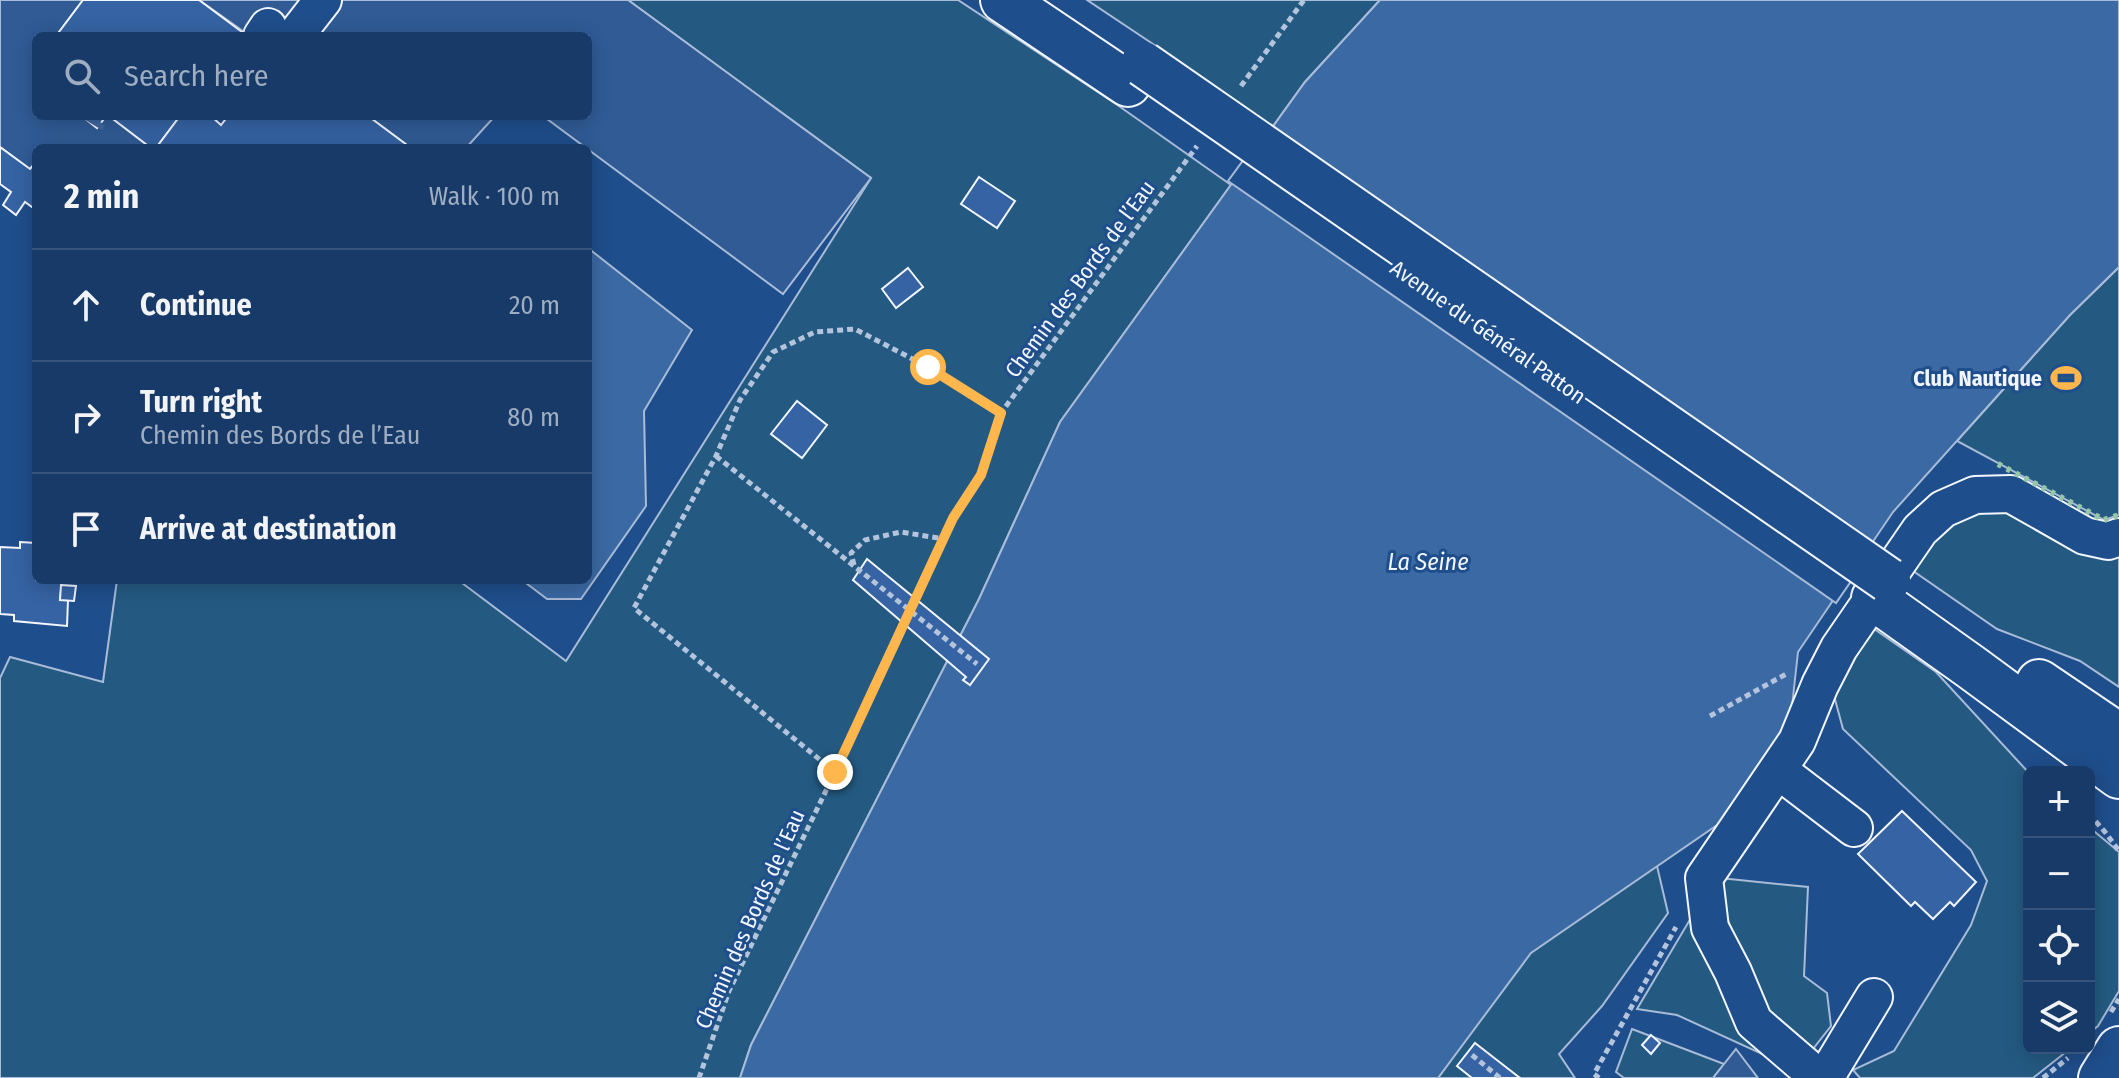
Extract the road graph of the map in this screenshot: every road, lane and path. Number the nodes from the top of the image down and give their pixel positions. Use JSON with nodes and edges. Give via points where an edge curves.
{"nodes":[{"id":1,"x":323,"y":0,"type":"edge"},
{"id":2,"x":1003,"y":0,"type":"edge"},
{"id":3,"x":1048,"y":0,"type":"edge"},
{"id":4,"x":1304,"y":0,"type":"edge"},
{"id":5,"x":276,"y":32,"type":"edge"},
{"id":6,"x":1135,"y":74,"type":"junction"},
{"id":7,"x":1240,"y":88,"type":"dead end"},
{"id":8,"x":1203,"y":138,"type":"dead end"},
{"id":9,"x":1001,"y":413,"type":"junction"},
{"id":10,"x":716,"y":456,"type":"junction"},
{"id":11,"x":2119,"y":537,"type":"edge"},
{"id":12,"x":944,"y":539,"type":"junction"},
{"id":13,"x":854,"y":565,"type":"junction"},
{"id":14,"x":1978,"y":656,"type":"junction"},
{"id":15,"x":977,"y":664,"type":"dead end"},
{"id":16,"x":1796,"y":668,"type":"dead end"},
{"id":17,"x":1710,"y":716,"type":"dead end"},
{"id":18,"x":2119,"y":736,"type":"edge"},
{"id":19,"x":2067,"y":738,"type":"junction"},
{"id":20,"x":1778,"y":770,"type":"junction"},
{"id":21,"x":835,"y":772,"type":"junction"},
{"id":22,"x":2119,"y":776,"type":"edge"},
{"id":23,"x":2119,"y":806,"type":"edge"},
{"id":24,"x":2095,"y":821,"type":"edge"},
{"id":25,"x":1854,"y":828,"type":"dead end"},
{"id":26,"x":2119,"y":851,"type":"edge"},
{"id":27,"x":1704,"y":878,"type":"junction"},
{"id":28,"x":1874,"y":997,"type":"dead end"},
{"id":29,"x":2119,"y":1049,"type":"edge"},
{"id":30,"x":1472,"y":1055,"type":"dead end"},
{"id":31,"x":2086,"y":1067,"type":"edge"},
{"id":32,"x":699,"y":1078,"type":"edge"},
{"id":33,"x":1500,"y":1078,"type":"edge"},
{"id":34,"x":1599,"y":1078,"type":"edge"},
{"id":35,"x":1819,"y":1078,"type":"edge"},
{"id":36,"x":1825,"y":1078,"type":"edge"},
{"id":37,"x":2043,"y":1078,"type":"edge"}],
"edges":[{"from":1,"to":5,"type":"street"},
{"from":2,"to":6,"type":"main road","name":"Avenue du Général Patton"},
{"from":3,"to":6,"type":"main road","name":"Avenue du Général Patton"},
{"from":4,"to":7,"type":"path"},
{"from":6,"to":14,"type":"main road","name":"Avenue du Général Patton"},
{"from":8,"to":9,"type":"path","name":"Chemin des Bords de l’Eau"},
{"from":9,"to":10,"type":"path","via":[[855,329],[815,332],[773,352],[740,400]]},
{"from":9,"to":12,"type":"path","name":"Chemin des Bords de l’Eau","via":[[981,475]]},
{"from":10,"to":13,"type":"path"},
{"from":10,"to":21,"type":"path","via":[[634,608]]},
{"from":11,"to":20,"type":"street","via":[[2108,541],[2085,536],[2011,494],[1975,495],[1943,509],[1920,530],[1839,648],[1797,741]]},
{"from":12,"to":13,"type":"path","via":[[901,532],[865,540],[851,553]]},
{"from":12,"to":21,"type":"path","name":"Chemin des Bords de l’Eau"},
{"from":13,"to":15,"type":"path"},
{"from":14,"to":18,"type":"main road"},
{"from":14,"to":19,"type":"main road"},
{"from":16,"to":17,"type":"path"},
{"from":19,"to":22,"type":"main road"},
{"from":19,"to":23,"type":"main road"},
{"from":20,"to":25,"type":"street"},
{"from":20,"to":27,"type":"street"},
{"from":21,"to":32,"type":"path","name":"Chemin des Bords de l’Eau","via":[[729,991]]},
{"from":24,"to":26,"type":"path"},
{"from":27,"to":34,"type":"path","via":[[1594,1074]]},
{"from":27,"to":35,"type":"street","via":[[1710,928],[1754,1022]]},
{"from":28,"to":36,"type":"street"},
{"from":29,"to":31,"type":"main road"},
{"from":30,"to":33,"type":"path"},
{"from":31,"to":37,"type":"path"}]}
